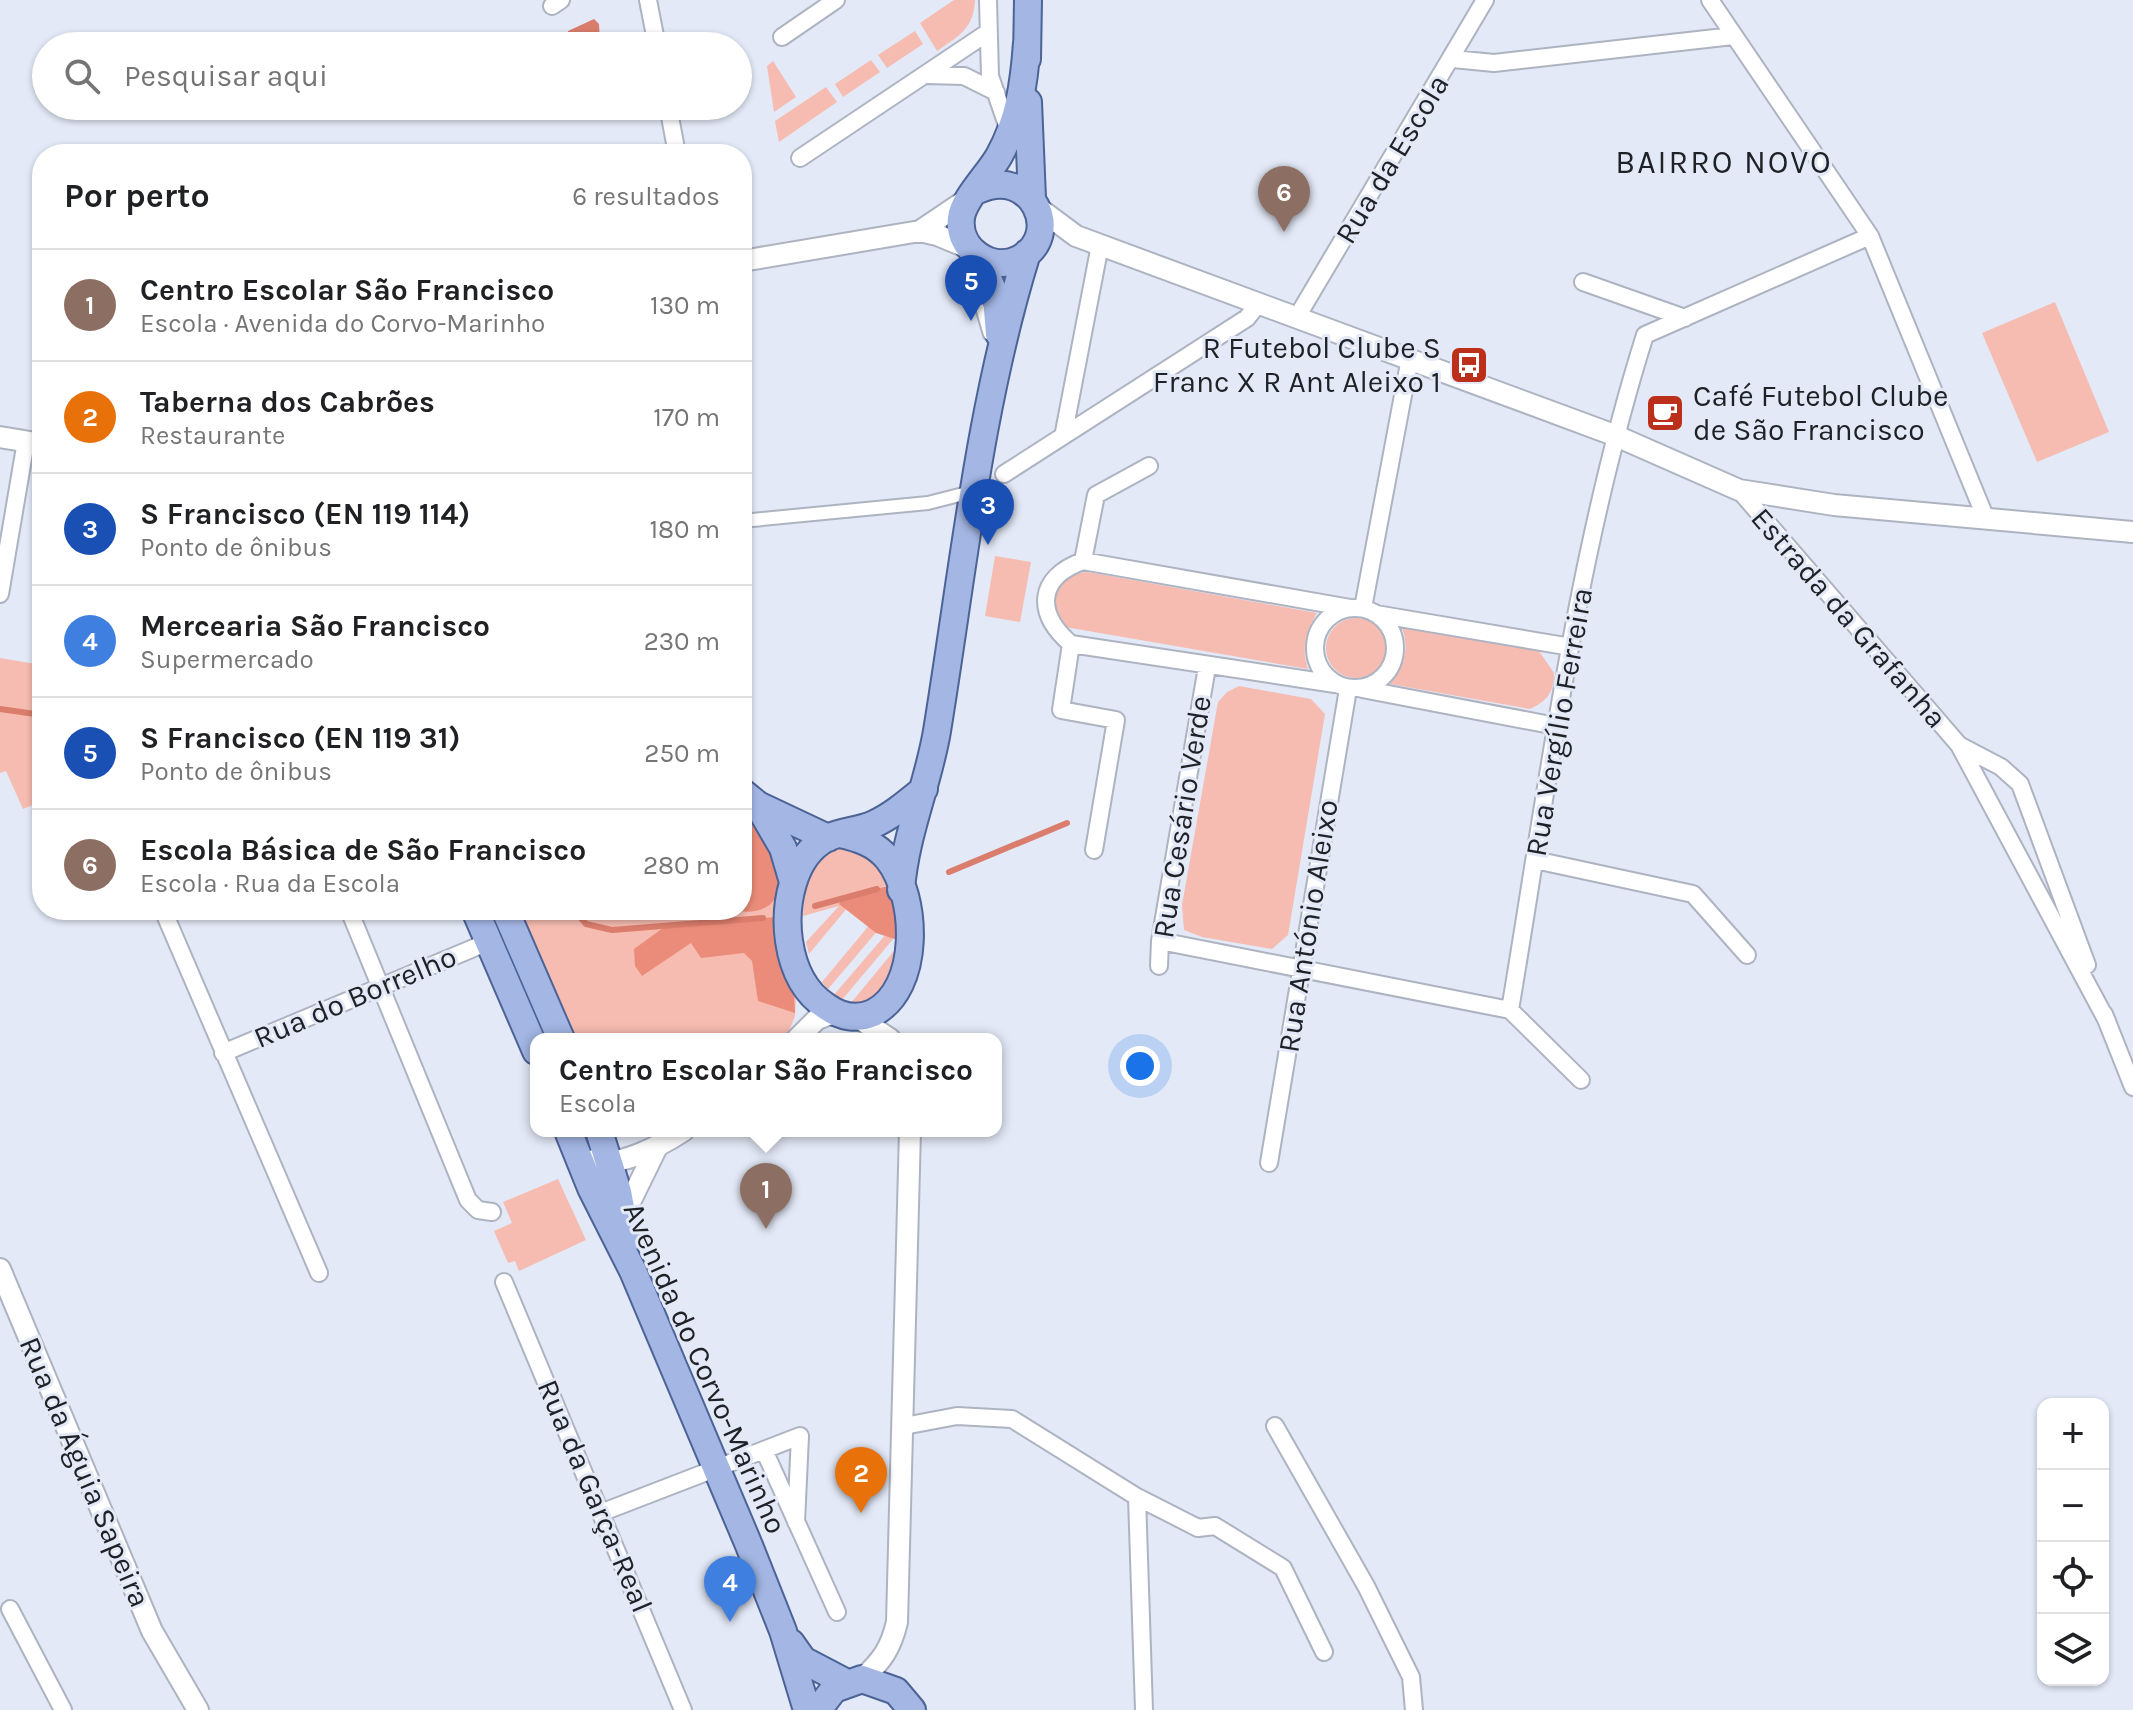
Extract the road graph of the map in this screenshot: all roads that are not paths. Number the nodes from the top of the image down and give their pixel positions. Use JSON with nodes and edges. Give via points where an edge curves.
{"nodes":[{"id":1,"x":648,"y":0,"type":"edge"},
{"id":2,"x":836,"y":0,"type":"edge"},
{"id":3,"x":988,"y":0,"type":"edge"},
{"id":4,"x":1028,"y":0,"type":"edge"},
{"id":5,"x":1485,"y":0,"type":"edge"},
{"id":6,"x":1710,"y":0,"type":"edge"},
{"id":7,"x":654,"y":32,"type":"edge"},
{"id":8,"x":987,"y":33,"type":"junction"},
{"id":9,"x":1733,"y":36,"type":"junction"},
{"id":10,"x":782,"y":37,"type":"dead end"},
{"id":11,"x":1027,"y":43,"type":"junction"},
{"id":12,"x":1453,"y":59,"type":"junction"},
{"id":13,"x":927,"y":75,"type":"junction"},
{"id":14,"x":996,"y":92,"type":"junction"},
{"id":15,"x":671,"y":120,"type":"edge"},
{"id":16,"x":1010,"y":134,"type":"junction"},
{"id":17,"x":675,"y":144,"type":"edge"},
{"id":18,"x":800,"y":158,"type":"dead end"},
{"id":19,"x":975,"y":193,"type":"junction"},
{"id":20,"x":1034,"y":202,"type":"junction"},
{"id":21,"x":920,"y":231,"type":"junction"},
{"id":22,"x":1076,"y":236,"type":"junction"},
{"id":23,"x":1870,"y":236,"type":"junction"},
{"id":24,"x":1100,"y":245,"type":"junction"},
{"id":25,"x":1029,"y":251,"type":"junction"},
{"id":26,"x":974,"y":253,"type":"junction"},
{"id":27,"x":752,"y":259,"type":"edge"},
{"id":28,"x":1583,"y":282,"type":"dead end"},
{"id":29,"x":1258,"y":304,"type":"junction"},
{"id":30,"x":1297,"y":317,"type":"junction"},
{"id":31,"x":1685,"y":318,"type":"junction"},
{"id":32,"x":1410,"y":358,"type":"junction"},
{"id":33,"x":1000,"y":366,"type":"junction"},
{"id":34,"x":1064,"y":432,"type":"junction"},
{"id":35,"x":1614,"y":435,"type":"junction"},
{"id":36,"x":0,"y":437,"type":"edge"},
{"id":37,"x":32,"y":442,"type":"edge"},
{"id":38,"x":32,"y":451,"type":"edge"},
{"id":39,"x":1149,"y":466,"type":"dead end"},
{"id":40,"x":1004,"y":474,"type":"dead end"},
{"id":41,"x":1739,"y":490,"type":"junction"},
{"id":42,"x":975,"y":491,"type":"junction"},
{"id":43,"x":1986,"y":519,"type":"junction"},
{"id":44,"x":752,"y":520,"type":"edge"},
{"id":45,"x":2133,"y":532,"type":"edge"},
{"id":46,"x":1083,"y":561,"type":"junction"},
{"id":47,"x":0,"y":594,"type":"edge"},
{"id":48,"x":1363,"y":610,"type":"junction"},
{"id":49,"x":1071,"y":644,"type":"junction"},
{"id":50,"x":1571,"y":647,"type":"junction"},
{"id":51,"x":1207,"y":667,"type":"junction"},
{"id":52,"x":1348,"y":687,"type":"junction"},
{"id":53,"x":1556,"y":726,"type":"junction"},
{"id":54,"x":1959,"y":745,"type":"junction"},
{"id":55,"x":924,"y":789,"type":"junction"},
{"id":56,"x":752,"y":800,"type":"edge"},
{"id":57,"x":752,"y":802,"type":"edge"},
{"id":58,"x":834,"y":836,"type":"junction"},
{"id":59,"x":1094,"y":850,"type":"dead end"},
{"id":60,"x":1535,"y":860,"type":"junction"},
{"id":61,"x":793,"y":882,"type":"junction"},
{"id":62,"x":901,"y":890,"type":"junction"},
{"id":63,"x":167,"y":920,"type":"edge"},
{"id":64,"x":353,"y":920,"type":"edge"},
{"id":65,"x":479,"y":920,"type":"edge"},
{"id":66,"x":499,"y":920,"type":"edge"},
{"id":67,"x":508,"y":920,"type":"edge"},
{"id":68,"x":1160,"y":941,"type":"junction"},
{"id":69,"x":488,"y":942,"type":"junction"},
{"id":70,"x":1747,"y":955,"type":"dead end"},
{"id":71,"x":1159,"y":966,"type":"dead end"},
{"id":72,"x":1301,"y":969,"type":"junction"},
{"id":73,"x":380,"y":987,"type":"junction"},
{"id":74,"x":546,"y":1007,"type":"junction"},
{"id":75,"x":1510,"y":1010,"type":"junction"},
{"id":76,"x":847,"y":1015,"type":"junction"},
{"id":77,"x":2107,"y":1021,"type":"junction"},
{"id":78,"x":558,"y":1033,"type":"edge"},
{"id":79,"x":803,"y":1033,"type":"edge"},
{"id":80,"x":879,"y":1033,"type":"edge"},
{"id":81,"x":530,"y":1037,"type":"edge"},
{"id":82,"x":223,"y":1053,"type":"junction"},
{"id":83,"x":1581,"y":1080,"type":"dead end"},
{"id":84,"x":2133,"y":1087,"type":"edge"},
{"id":85,"x":601,"y":1137,"type":"edge"},
{"id":86,"x":674,"y":1137,"type":"edge"},
{"id":87,"x":910,"y":1137,"type":"edge"},
{"id":88,"x":572,"y":1141,"type":"edge"},
{"id":89,"x":656,"y":1149,"type":"junction"},
{"id":90,"x":610,"y":1162,"type":"junction"},
{"id":91,"x":1269,"y":1163,"type":"dead end"},
{"id":92,"x":492,"y":1212,"type":"dead end"},
{"id":93,"x":627,"y":1243,"type":"junction"},
{"id":94,"x":0,"y":1269,"type":"edge"},
{"id":95,"x":633,"y":1271,"type":"junction"},
{"id":96,"x":319,"y":1273,"type":"dead end"},
{"id":97,"x":504,"y":1282,"type":"dead end"},
{"id":98,"x":904,"y":1426,"type":"junction"},
{"id":99,"x":1275,"y":1426,"type":"dead end"},
{"id":100,"x":764,"y":1450,"type":"junction"},
{"id":101,"x":716,"y":1468,"type":"junction"},
{"id":102,"x":1137,"y":1497,"type":"junction"},
{"id":103,"x":603,"y":1512,"type":"junction"},
{"id":104,"x":796,"y":1522,"type":"junction"},
{"id":105,"x":10,"y":1609,"type":"dead end"},
{"id":106,"x":837,"y":1612,"type":"dead end"},
{"id":107,"x":152,"y":1631,"type":"junction"},
{"id":108,"x":783,"y":1631,"type":"junction"},
{"id":109,"x":1324,"y":1652,"type":"dead end"},
{"id":110,"x":854,"y":1680,"type":"junction"},
{"id":111,"x":63,"y":1710,"type":"edge"},
{"id":112,"x":182,"y":1710,"type":"edge"},
{"id":113,"x":198,"y":1710,"type":"edge"},
{"id":114,"x":683,"y":1710,"type":"edge"},
{"id":115,"x":807,"y":1710,"type":"edge"},
{"id":116,"x":818,"y":1710,"type":"edge"},
{"id":117,"x":912,"y":1710,"type":"edge"},
{"id":118,"x":1144,"y":1710,"type":"edge"},
{"id":119,"x":1414,"y":1710,"type":"edge"}],
"edges":[{"from":1,"to":7,"type":"street"},
{"from":2,"to":10,"type":"street"},
{"from":3,"to":8,"type":"street"},
{"from":4,"to":11,"type":"main road"},
{"from":5,"to":12,"type":"street","name":"Rua da Escola"},
{"from":6,"to":9,"type":"street"},
{"from":8,"to":13,"type":"street"},
{"from":8,"to":14,"type":"street"},
{"from":9,"to":12,"type":"street","via":[[1494,63]]},
{"from":9,"to":23,"type":"street"},
{"from":11,"to":16,"type":"main road","via":[[1023,94]]},
{"from":11,"to":20,"type":"main road"},
{"from":12,"to":30,"type":"street","name":"Rua da Escola"},
{"from":13,"to":14,"type":"street","via":[[964,76]]},
{"from":13,"to":18,"type":"street"},
{"from":14,"to":16,"type":"street"},
{"from":15,"to":17,"type":"street"},
{"from":16,"to":19,"type":"main road"},
{"from":19,"to":20,"type":"main road","via":[[989,185],[1012,185]]},
{"from":19,"to":21,"type":"street"},
{"from":19,"to":26,"type":"main road","via":[[965,205],[961,228]]},
{"from":20,"to":22,"type":"street"},
{"from":20,"to":25,"type":"main road","via":[[1040,221]]},
{"from":21,"to":26,"type":"street"},
{"from":21,"to":27,"type":"street"},
{"from":22,"to":24,"type":"street"},
{"from":22,"to":25,"type":"street"},
{"from":23,"to":31,"type":"street","name":"Rua Vergílio Ferreira"},
{"from":23,"to":43,"type":"street"},
{"from":24,"to":29,"type":"street"},
{"from":24,"to":34,"type":"street"},
{"from":25,"to":26,"type":"main road","via":[[998,263]]},
{"from":25,"to":33,"type":"main road"},
{"from":26,"to":33,"type":"main road","via":[[996,297]]},
{"from":28,"to":31,"type":"street"},
{"from":29,"to":30,"type":"street"},
{"from":29,"to":34,"type":"street","via":[[1247,318]]},
{"from":30,"to":32,"type":"street"},
{"from":31,"to":35,"type":"street","name":"Rua Vergílio Ferreira","via":[[1645,335]]},
{"from":32,"to":35,"type":"street"},
{"from":32,"to":48,"type":"street"},
{"from":33,"to":42,"type":"main road"},
{"from":34,"to":40,"type":"street"},
{"from":35,"to":41,"type":"street"},
{"from":35,"to":50,"type":"street","name":"Rua Vergílio Ferreira"},
{"from":36,"to":37,"type":"street"},
{"from":38,"to":47,"type":"street"},
{"from":39,"to":46,"type":"street","via":[[1096,495]]},
{"from":41,"to":43,"type":"street"},
{"from":41,"to":54,"type":"street","name":"Estrada da Grafanha"},
{"from":42,"to":44,"type":"street","via":[[928,503]]},
{"from":42,"to":55,"type":"main road"},
{"from":43,"to":45,"type":"street"},
{"from":46,"to":48,"type":"street"},
{"from":46,"to":49,"type":"street","via":[[1063,568],[1046,597],[1055,630]]},
{"from":48,"to":50,"type":"street"},
{"from":48,"to":52,"type":"street","via":[[1393,635],[1393,663],[1375,683]]},
{"from":48,"to":52,"type":"street","via":[[1327,618],[1314,640],[1318,666]]},
{"from":49,"to":51,"type":"street"},
{"from":49,"to":59,"type":"street","via":[[1061,710],[1116,720]]},
{"from":50,"to":53,"type":"street","name":"Rua Vergílio Ferreira"},
{"from":51,"to":52,"type":"street"},
{"from":51,"to":68,"type":"street","name":"Rua Cesário Verde"},
{"from":52,"to":53,"type":"street"},
{"from":52,"to":72,"type":"street","name":"Rua António Aleixo"},
{"from":53,"to":60,"type":"street","name":"Rua Vergílio Ferreira"},
{"from":54,"to":77,"type":"street","name":"Estrada da Grafanha"},
{"from":54,"to":77,"type":"street","name":"Estrada da Grafanha","via":[[2001,767],[2020,784]]},
{"from":55,"to":58,"type":"main road","via":[[872,826]]},
{"from":55,"to":62,"type":"main road","via":[[904,855]]},
{"from":56,"to":58,"type":"main road"},
{"from":57,"to":61,"type":"main road","via":[[783,848]]},
{"from":58,"to":61,"type":"main road","via":[[803,861]]},
{"from":58,"to":62,"type":"main road","via":[[875,847],[889,860]]},
{"from":60,"to":70,"type":"street","via":[[1693,894]]},
{"from":60,"to":75,"type":"street","name":"Rua Vergílio Ferreira"},
{"from":61,"to":76,"type":"main road","via":[[788,910],[791,957],[812,997]]},
{"from":62,"to":76,"type":"main road","via":[[910,934],[908,965],[898,992],[880,1009]]},
{"from":63,"to":82,"type":"street"},
{"from":64,"to":73,"type":"street"},
{"from":65,"to":69,"type":"main road"},
{"from":66,"to":69,"type":"street"},
{"from":67,"to":74,"type":"main road"},
{"from":68,"to":71,"type":"street","name":"Rua Cesário Verde"},
{"from":68,"to":72,"type":"street"},
{"from":69,"to":73,"type":"street","name":"Rua do Borrelho"},
{"from":69,"to":74,"type":"street","via":[[515,959]]},
{"from":69,"to":81,"type":"main road"},
{"from":72,"to":75,"type":"street"},
{"from":72,"to":91,"type":"street","name":"Rua António Aleixo"},
{"from":73,"to":82,"type":"street","name":"Rua do Borrelho"},
{"from":73,"to":92,"type":"street","via":[[468,1200],[478,1210]]},
{"from":74,"to":78,"type":"main road"},
{"from":75,"to":83,"type":"street"},
{"from":76,"to":79,"type":"street","via":[[817,1019]]},
{"from":76,"to":80,"type":"street"},
{"from":77,"to":84,"type":"street","name":"Estrada da Grafanha"},
{"from":82,"to":96,"type":"street"},
{"from":85,"to":90,"type":"main road"},
{"from":86,"to":89,"type":"street"},
{"from":87,"to":98,"type":"street"},
{"from":88,"to":90,"type":"street","via":[[600,1163]]},
{"from":88,"to":95,"type":"main road","name":"Avenida do Corvo-Marinho"},
{"from":89,"to":90,"type":"street"},
{"from":89,"to":93,"type":"street","via":[[629,1204]]},
{"from":90,"to":93,"type":"main road"},
{"from":93,"to":95,"type":"main road"},
{"from":94,"to":107,"type":"street","name":"Rua da Águia Sapeira"},
{"from":95,"to":101,"type":"main road","name":"Avenida do Corvo-Marinho"},
{"from":97,"to":103,"type":"street","name":"Rua da Garça-Real"},
{"from":98,"to":102,"type":"street","via":[[957,1416],[1012,1419]]},
{"from":98,"to":110,"type":"street","via":[[897,1622],[883,1660]]},
{"from":99,"to":119,"type":"street","via":[[1411,1677]]},
{"from":100,"to":101,"type":"street"},
{"from":100,"to":104,"type":"street"},
{"from":100,"to":104,"type":"street","via":[[800,1436]]},
{"from":101,"to":103,"type":"street"},
{"from":101,"to":108,"type":"main road","name":"Avenida do Corvo-Marinho"},
{"from":102,"to":109,"type":"street","via":[[1198,1528],[1215,1526],[1283,1568]]},
{"from":102,"to":118,"type":"street"},
{"from":103,"to":114,"type":"street","name":"Rua da Garça-Real"},
{"from":104,"to":106,"type":"street"},
{"from":105,"to":111,"type":"street"},
{"from":107,"to":112,"type":"street","name":"Rua da Águia Sapeira"},
{"from":107,"to":113,"type":"street","name":"Rua da Águia Sapeira"},
{"from":108,"to":110,"type":"main road","via":[[803,1660]]},
{"from":108,"to":115,"type":"main road"},
{"from":110,"to":116,"type":"main road","via":[[834,1689]]},
{"from":110,"to":117,"type":"main road","via":[[896,1691]]}]}
